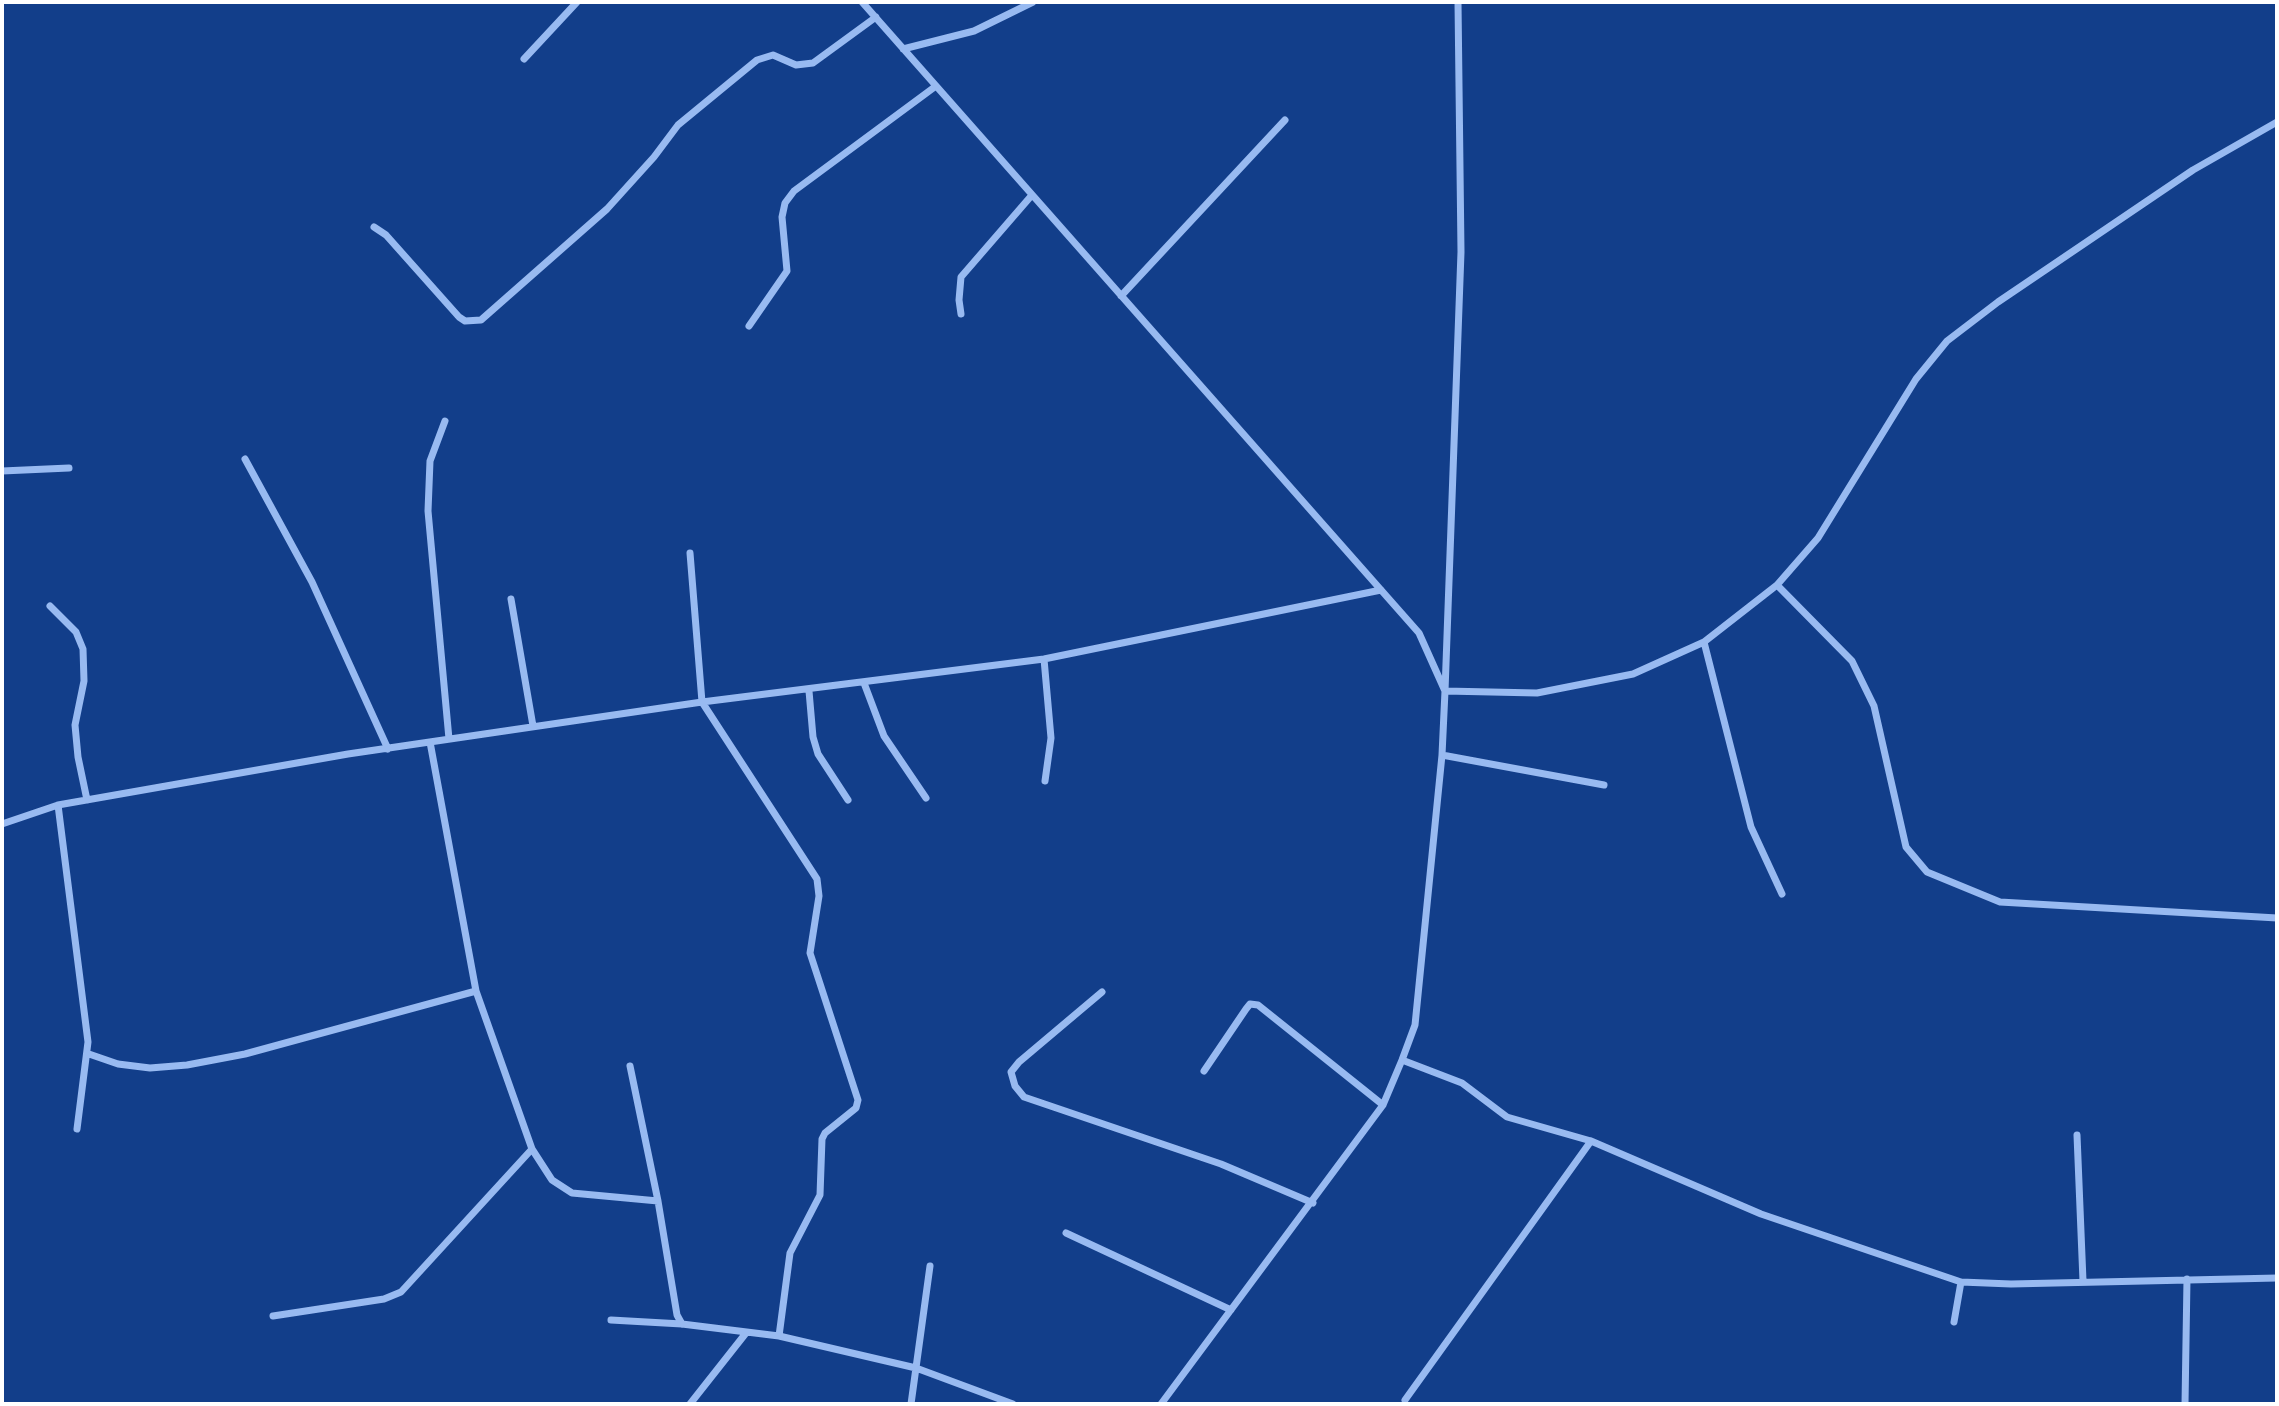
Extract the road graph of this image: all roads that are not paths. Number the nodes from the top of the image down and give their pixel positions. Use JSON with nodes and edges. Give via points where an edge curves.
{"nodes":[{"id":1,"x":577,"y":2,"type":"edge"},
{"id":2,"x":862,"y":2,"type":"edge"},
{"id":3,"x":1033,"y":2,"type":"edge"},
{"id":4,"x":1458,"y":2,"type":"edge"},
{"id":5,"x":876,"y":17,"type":"junction"},
{"id":6,"x":903,"y":49,"type":"junction"},
{"id":7,"x":524,"y":59,"type":"dead end"},
{"id":8,"x":936,"y":86,"type":"junction"},
{"id":9,"x":1285,"y":120,"type":"dead end"},
{"id":10,"x":2277,"y":122,"type":"edge"},
{"id":11,"x":1032,"y":195,"type":"junction"},
{"id":12,"x":374,"y":227,"type":"dead end"},
{"id":13,"x":1121,"y":296,"type":"junction"},
{"id":14,"x":961,"y":314,"type":"dead end"},
{"id":15,"x":749,"y":326,"type":"dead end"},
{"id":16,"x":444,"y":421,"type":"dead end"},
{"id":17,"x":245,"y":459,"type":"dead end"},
{"id":18,"x":69,"y":468,"type":"dead end"},
{"id":19,"x":2,"y":471,"type":"edge"},
{"id":20,"x":690,"y":553,"type":"dead end"},
{"id":21,"x":1777,"y":585,"type":"junction"},
{"id":22,"x":1381,"y":590,"type":"junction"},
{"id":23,"x":511,"y":599,"type":"dead end"},
{"id":24,"x":50,"y":606,"type":"dead end"},
{"id":25,"x":1704,"y":642,"type":"junction"},
{"id":26,"x":1044,"y":659,"type":"junction"},
{"id":27,"x":864,"y":683,"type":"junction"},
{"id":28,"x":809,"y":691,"type":"junction"},
{"id":29,"x":1446,"y":691,"type":"junction"},
{"id":30,"x":702,"y":702,"type":"junction"},
{"id":31,"x":533,"y":726,"type":"junction"},
{"id":32,"x":449,"y":739,"type":"junction"},
{"id":33,"x":429,"y":742,"type":"junction"},
{"id":34,"x":388,"y":748,"type":"junction"},
{"id":35,"x":1443,"y":755,"type":"junction"},
{"id":36,"x":1045,"y":781,"type":"dead end"},
{"id":37,"x":1604,"y":785,"type":"dead end"},
{"id":38,"x":926,"y":798,"type":"dead end"},
{"id":39,"x":87,"y":800,"type":"junction"},
{"id":40,"x":848,"y":800,"type":"dead end"},
{"id":41,"x":58,"y":805,"type":"junction"},
{"id":42,"x":2,"y":824,"type":"edge"},
{"id":43,"x":1782,"y":894,"type":"dead end"},
{"id":44,"x":2277,"y":918,"type":"edge"},
{"id":45,"x":476,"y":991,"type":"junction"},
{"id":46,"x":1102,"y":992,"type":"dead end"},
{"id":47,"x":89,"y":1054,"type":"junction"},
{"id":48,"x":1402,"y":1060,"type":"junction"},
{"id":49,"x":630,"y":1066,"type":"dead end"},
{"id":50,"x":1204,"y":1071,"type":"dead end"},
{"id":51,"x":1383,"y":1105,"type":"junction"},
{"id":52,"x":76,"y":1129,"type":"dead end"},
{"id":53,"x":2077,"y":1135,"type":"dead end"},
{"id":54,"x":1591,"y":1142,"type":"junction"},
{"id":55,"x":532,"y":1149,"type":"junction"},
{"id":56,"x":658,"y":1201,"type":"junction"},
{"id":57,"x":1313,"y":1203,"type":"junction"},
{"id":58,"x":1066,"y":1233,"type":"dead end"},
{"id":59,"x":930,"y":1266,"type":"dead end"},
{"id":60,"x":2277,"y":1278,"type":"edge"},
{"id":61,"x":2187,"y":1279,"type":"junction"},
{"id":62,"x":2083,"y":1281,"type":"junction"},
{"id":63,"x":1961,"y":1282,"type":"junction"},
{"id":64,"x":1231,"y":1310,"type":"junction"},
{"id":65,"x":273,"y":1316,"type":"dead end"},
{"id":66,"x":611,"y":1321,"type":"dead end"},
{"id":67,"x":1954,"y":1322,"type":"dead end"},
{"id":68,"x":681,"y":1324,"type":"junction"},
{"id":69,"x":747,"y":1333,"type":"junction"},
{"id":70,"x":779,"y":1336,"type":"junction"},
{"id":71,"x":916,"y":1368,"type":"junction"},
{"id":72,"x":1405,"y":1400,"type":"dead end"},
{"id":73,"x":690,"y":1404,"type":"edge"},
{"id":74,"x":911,"y":1404,"type":"edge"},
{"id":75,"x":1013,"y":1404,"type":"edge"},
{"id":76,"x":1161,"y":1404,"type":"edge"},
{"id":77,"x":2185,"y":1404,"type":"edge"}],
"edges":[{"from":1,"to":7,"type":"street"},
{"from":2,"to":5,"type":"street"},
{"from":3,"to":6,"type":"street","via":[[974,31]]},
{"from":4,"to":29,"type":"street","via":[[1461,252]]},
{"from":5,"to":6,"type":"street"},
{"from":5,"to":12,"type":"street","via":[[813,63],[796,65],[774,55],[757,61],[678,125],[607,209],[481,320],[459,317]]},
{"from":6,"to":8,"type":"street"},
{"from":8,"to":11,"type":"street"},
{"from":8,"to":15,"type":"street","via":[[794,191],[782,217],[787,271]]},
{"from":9,"to":13,"type":"street"},
{"from":10,"to":21,"type":"street","via":[[2193,170],[1947,341],[1916,379],[1818,538]]},
{"from":11,"to":13,"type":"street"},
{"from":11,"to":14,"type":"street","via":[[961,277]]},
{"from":13,"to":22,"type":"street"},
{"from":16,"to":32,"type":"street","via":[[430,461],[428,511]]},
{"from":17,"to":34,"type":"street","via":[[312,582]]},
{"from":18,"to":19,"type":"street"},
{"from":20,"to":30,"type":"street"},
{"from":21,"to":25,"type":"street"},
{"from":21,"to":44,"type":"street","via":[[1852,662],[1874,706],[1906,847],[1927,872],[2000,902]]},
{"from":22,"to":26,"type":"street"},
{"from":22,"to":29,"type":"street","via":[[1419,633]]},
{"from":23,"to":31,"type":"street"},
{"from":24,"to":39,"type":"street","via":[[76,632],[83,649],[84,681],[75,725]]},
{"from":25,"to":29,"type":"street","via":[[1633,674],[1537,693]]},
{"from":25,"to":43,"type":"street","via":[[1751,827]]},
{"from":26,"to":27,"type":"street"},
{"from":26,"to":36,"type":"street","via":[[1051,738]]},
{"from":27,"to":28,"type":"street"},
{"from":27,"to":38,"type":"street","via":[[884,736]]},
{"from":28,"to":30,"type":"street"},
{"from":28,"to":40,"type":"street","via":[[818,754]]},
{"from":29,"to":35,"type":"street"},
{"from":30,"to":31,"type":"street"},
{"from":30,"to":70,"type":"street","via":[[817,879],[819,896],[810,953],[858,1100],[850,1114],[822,1139],[820,1195],[790,1253]]},
{"from":31,"to":32,"type":"street"},
{"from":32,"to":33,"type":"street"},
{"from":33,"to":34,"type":"street"},
{"from":33,"to":45,"type":"street"},
{"from":34,"to":39,"type":"street"},
{"from":35,"to":37,"type":"street"},
{"from":35,"to":48,"type":"street","via":[[1415,1025]]},
{"from":39,"to":41,"type":"street"},
{"from":41,"to":42,"type":"street"},
{"from":41,"to":47,"type":"street"},
{"from":45,"to":47,"type":"street","via":[[245,1054],[187,1065],[150,1068]]},
{"from":45,"to":55,"type":"street"},
{"from":46,"to":57,"type":"street","via":[[1011,1072],[1014,1086],[1024,1097],[1221,1164]]},
{"from":47,"to":52,"type":"street"},
{"from":48,"to":51,"type":"street"},
{"from":48,"to":54,"type":"street","via":[[1462,1083],[1507,1117]]},
{"from":49,"to":56,"type":"street"},
{"from":50,"to":51,"type":"street","via":[[1246,1009],[1258,1005]]},
{"from":51,"to":57,"type":"street"},
{"from":53,"to":62,"type":"street"},
{"from":54,"to":63,"type":"street","via":[[1762,1214]]},
{"from":54,"to":72,"type":"street"},
{"from":55,"to":56,"type":"street","via":[[552,1180],[572,1193]]},
{"from":55,"to":65,"type":"street","via":[[401,1292],[384,1299]]},
{"from":56,"to":68,"type":"street"},
{"from":57,"to":64,"type":"street"},
{"from":58,"to":64,"type":"street"},
{"from":59,"to":71,"type":"street"},
{"from":60,"to":61,"type":"street"},
{"from":61,"to":62,"type":"street"},
{"from":61,"to":77,"type":"street"},
{"from":62,"to":63,"type":"street"},
{"from":63,"to":67,"type":"street"},
{"from":64,"to":76,"type":"street"},
{"from":66,"to":68,"type":"street"},
{"from":68,"to":69,"type":"street"},
{"from":69,"to":70,"type":"street"},
{"from":69,"to":73,"type":"street"},
{"from":70,"to":71,"type":"street"},
{"from":71,"to":74,"type":"street"},
{"from":71,"to":75,"type":"street"}]}
